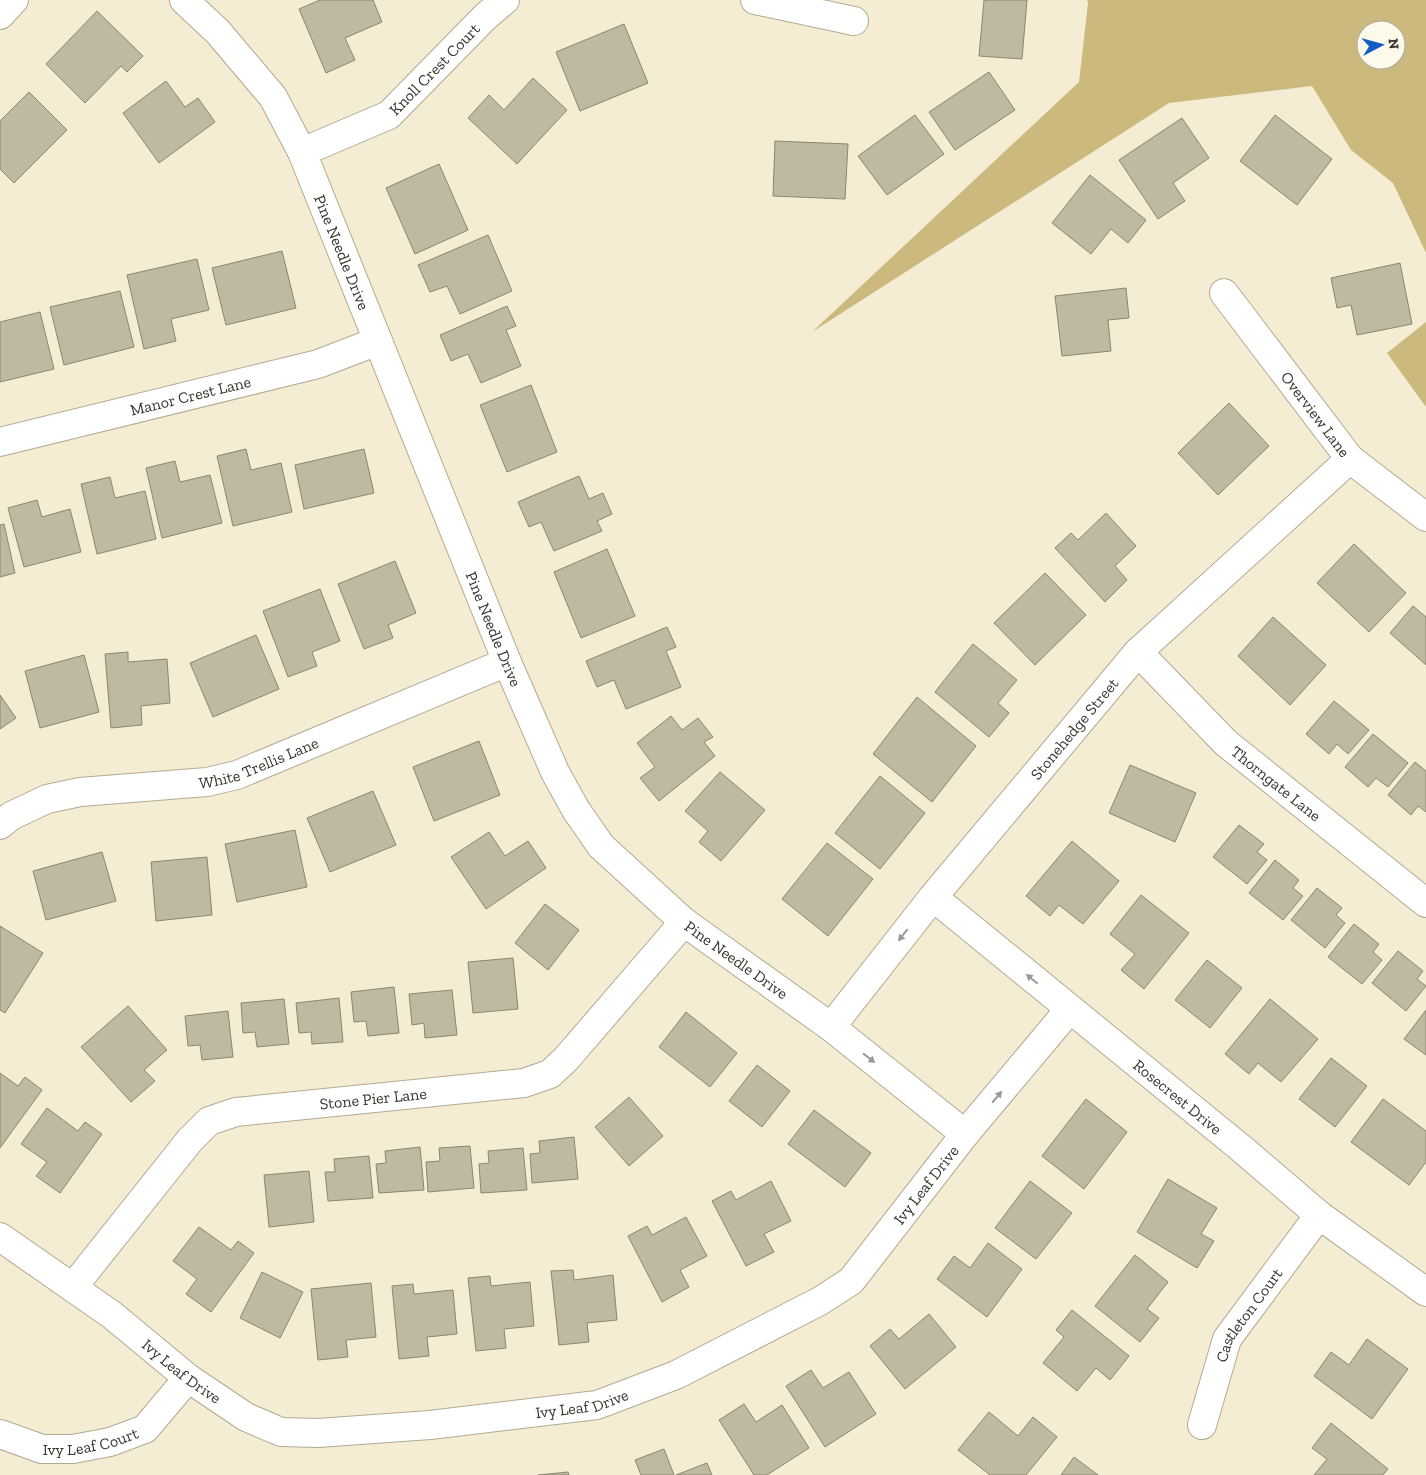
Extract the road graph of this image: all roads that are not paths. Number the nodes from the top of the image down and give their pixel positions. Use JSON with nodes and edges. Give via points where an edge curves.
{"nodes":[{"id":1,"x":14,"y":0,"type":"edge"},
{"id":2,"x":184,"y":0,"type":"edge"},
{"id":3,"x":505,"y":0,"type":"edge"},
{"id":4,"x":755,"y":0,"type":"edge"},
{"id":5,"x":0,"y":15,"type":"edge"},
{"id":6,"x":854,"y":21,"type":"dead end"},
{"id":7,"x":302,"y":152,"type":"junction"},
{"id":8,"x":1224,"y":293,"type":"dead end"},
{"id":9,"x":378,"y":341,"type":"junction"},
{"id":10,"x":0,"y":442,"type":"edge"},
{"id":11,"x":1350,"y":459,"type":"junction"},
{"id":12,"x":1426,"y":517,"type":"edge"},
{"id":13,"x":1138,"y":652,"type":"junction"},
{"id":14,"x":507,"y":662,"type":"junction"},
{"id":15,"x":0,"y":825,"type":"edge"},
{"id":16,"x":933,"y":897,"type":"junction"},
{"id":17,"x":1426,"y":903,"type":"edge"},
{"id":18,"x":684,"y":922,"type":"junction"},
{"id":19,"x":1069,"y":1010,"type":"junction"},
{"id":20,"x":831,"y":1028,"type":"junction"},
{"id":21,"x":965,"y":1134,"type":"junction"},
{"id":22,"x":1319,"y":1215,"type":"junction"},
{"id":23,"x":0,"y":1236,"type":"edge"},
{"id":24,"x":73,"y":1287,"type":"junction"},
{"id":25,"x":1426,"y":1292,"type":"edge"},
{"id":26,"x":188,"y":1378,"type":"junction"},
{"id":27,"x":1202,"y":1425,"type":"dead end"},
{"id":28,"x":0,"y":1434,"type":"edge"}],
"edges":[{"from":1,"to":5,"type":"street"},
{"from":2,"to":7,"type":"street","name":"Pine Needle Drive","via":[[218,32],[273,97]]},
{"from":3,"to":7,"type":"street","name":"Knoll Crest Court","via":[[389,115]]},
{"from":4,"to":6,"type":"street"},
{"from":7,"to":9,"type":"street","name":"Pine Needle Drive"},
{"from":8,"to":11,"type":"street","name":"Overview Lane"},
{"from":9,"to":10,"type":"street","name":"Manor Crest Lane","via":[[318,364]]},
{"from":9,"to":14,"type":"street","name":"Pine Needle Drive"},
{"from":11,"to":12,"type":"street","name":"Overview Lane"},
{"from":11,"to":13,"type":"street","name":"Stonehedge Street"},
{"from":13,"to":16,"type":"street","name":"Stonehedge Street"},
{"from":13,"to":17,"type":"street","name":"Thorngate Lane","via":[[1226,742]]},
{"from":14,"to":15,"type":"street","name":"White Trellis Lane","via":[[237,775],[207,782],[80,792],[47,799],[11,816]]},
{"from":14,"to":18,"type":"street","name":"Pine Needle Drive","via":[[576,810],[601,846]]},
{"from":19,"to":16,"type":"street","name":"Rosecrest Drive","one_way":true},
{"from":16,"to":20,"type":"street","name":"Stonehedge Street","one_way":true},
{"from":18,"to":20,"type":"street","name":"Pine Needle Drive"},
{"from":18,"to":24,"type":"street","name":"Stone Pier Lane","via":[[550,1074],[524,1083],[236,1112],[209,1121],[190,1140]]},
{"from":21,"to":19,"type":"street","name":"Ivy Leaf Drive","one_way":true},
{"from":19,"to":22,"type":"street","name":"Rosecrest Drive"},
{"from":20,"to":21,"type":"street","name":"Pine Needle Drive","one_way":true},
{"from":21,"to":26,"type":"street","name":"Ivy Leaf Drive","via":[[851,1281],[820,1301],[676,1375],[597,1405],[430,1425],[318,1434],[281,1432],[246,1417]]},
{"from":22,"to":25,"type":"street","name":"Rosecrest Drive"},
{"from":22,"to":27,"type":"street","name":"Castleton Court","via":[[1227,1339]]},
{"from":23,"to":24,"type":"street","name":"Ivy Leaf Drive"},
{"from":24,"to":26,"type":"street","name":"Ivy Leaf Drive"},
{"from":26,"to":28,"type":"street","name":"Ivy Leaf Court","via":[[145,1429],[110,1442],[73,1449],[42,1449]]}]}
